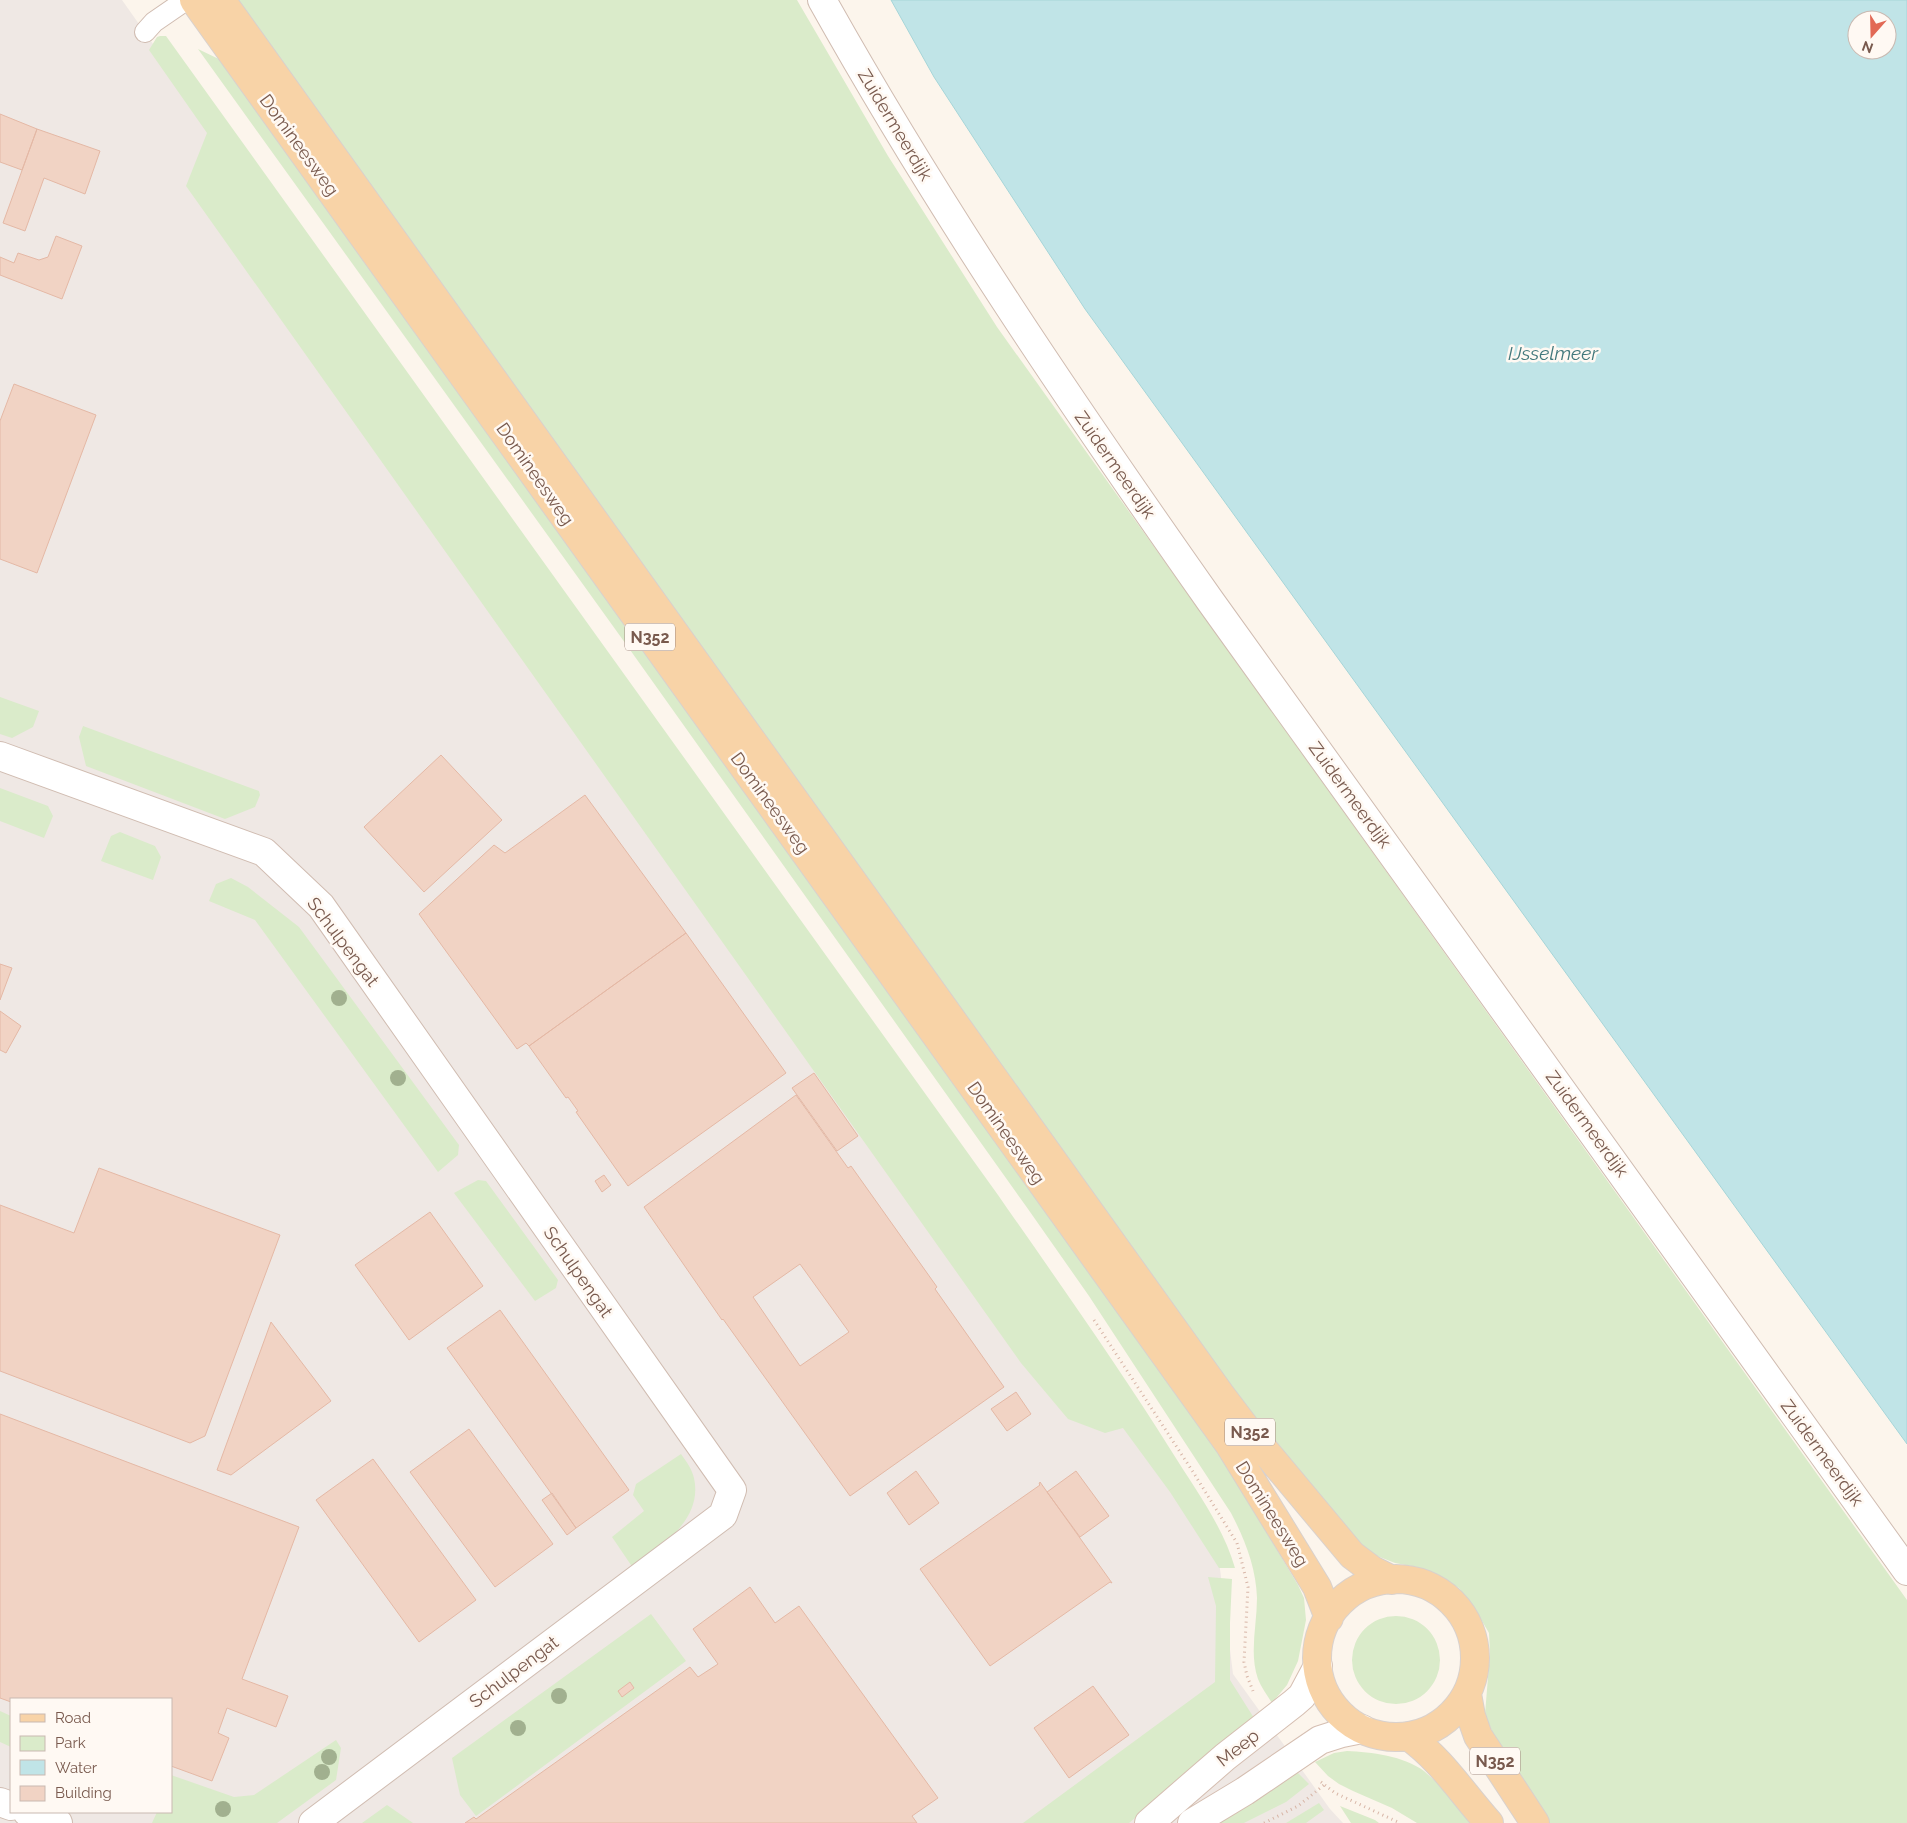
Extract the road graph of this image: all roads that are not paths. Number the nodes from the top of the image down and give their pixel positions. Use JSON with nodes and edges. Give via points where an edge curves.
{"nodes":[{"id":1,"x":186,"y":0,"type":"edge"},
{"id":2,"x":194,"y":0,"type":"edge"},
{"id":3,"x":221,"y":0,"type":"edge"},
{"id":4,"x":822,"y":0,"type":"edge"},
{"id":5,"x":146,"y":32,"type":"dead end"},
{"id":6,"x":0,"y":756,"type":"edge"},
{"id":7,"x":1907,"y":1571,"type":"edge"},
{"id":8,"x":1392,"y":1580,"type":"junction"},
{"id":9,"x":1329,"y":1618,"type":"junction"},
{"id":10,"x":1318,"y":1666,"type":"junction"},
{"id":11,"x":1467,"y":1694,"type":"junction"},
{"id":12,"x":1362,"y":1729,"type":"junction"},
{"id":13,"x":1408,"y":1736,"type":"junction"},
{"id":14,"x":31,"y":1813,"type":"edge"},
{"id":15,"x":58,"y":1823,"type":"edge"},
{"id":16,"x":313,"y":1823,"type":"edge"},
{"id":17,"x":1149,"y":1823,"type":"edge"},
{"id":18,"x":1192,"y":1823,"type":"edge"},
{"id":19,"x":1489,"y":1823,"type":"edge"},
{"id":20,"x":1535,"y":1823,"type":"edge"}],
"edges":[{"from":1,"to":5,"type":"lane","via":[[154,22]]},
{"from":2,"to":9,"type":"main road","name":"Domineesweg","number":"N352","via":[[1229,1444],[1317,1586]]},
{"from":3,"to":8,"type":"main road","name":"Domineesweg","number":"N352","via":[[1220,1394],[1352,1556]]},
{"from":4,"to":7,"type":"street","name":"Zuidermeerdijk","via":[[936,194],[1119,471]]},
{"from":6,"to":16,"type":"street","name":"Schulpengat","via":[[264,852],[320,906],[732,1490],[722,1515]]},
{"from":8,"to":9,"type":"main road","number":"N352","via":[[1355,1591],[1336,1607]]},
{"from":8,"to":11,"type":"main road","number":"N352","via":[[1419,1582],[1431,1588],[1449,1600],[1462,1615],[1469,1627],[1475,1654],[1475,1667]]},
{"from":9,"to":10,"type":"main road","number":"N352","via":[[1321,1634]]},
{"from":10,"to":12,"type":"main road","number":"N352","via":[[1332,1704]]},
{"from":10,"to":17,"type":"street","name":"Meep","via":[[1302,1696]]},
{"from":11,"to":13,"type":"main road","number":"N352","via":[[1442,1723]]},
{"from":11,"to":20,"type":"main road","number":"N352","via":[[1478,1736]]},
{"from":12,"to":13,"type":"main road","number":"N352","via":[[1383,1736]]},
{"from":12,"to":18,"type":"street","via":[[1320,1740]]},
{"from":13,"to":19,"type":"main road","number":"N352","via":[[1442,1766]]},
{"from":14,"to":15,"type":"street"}]}
